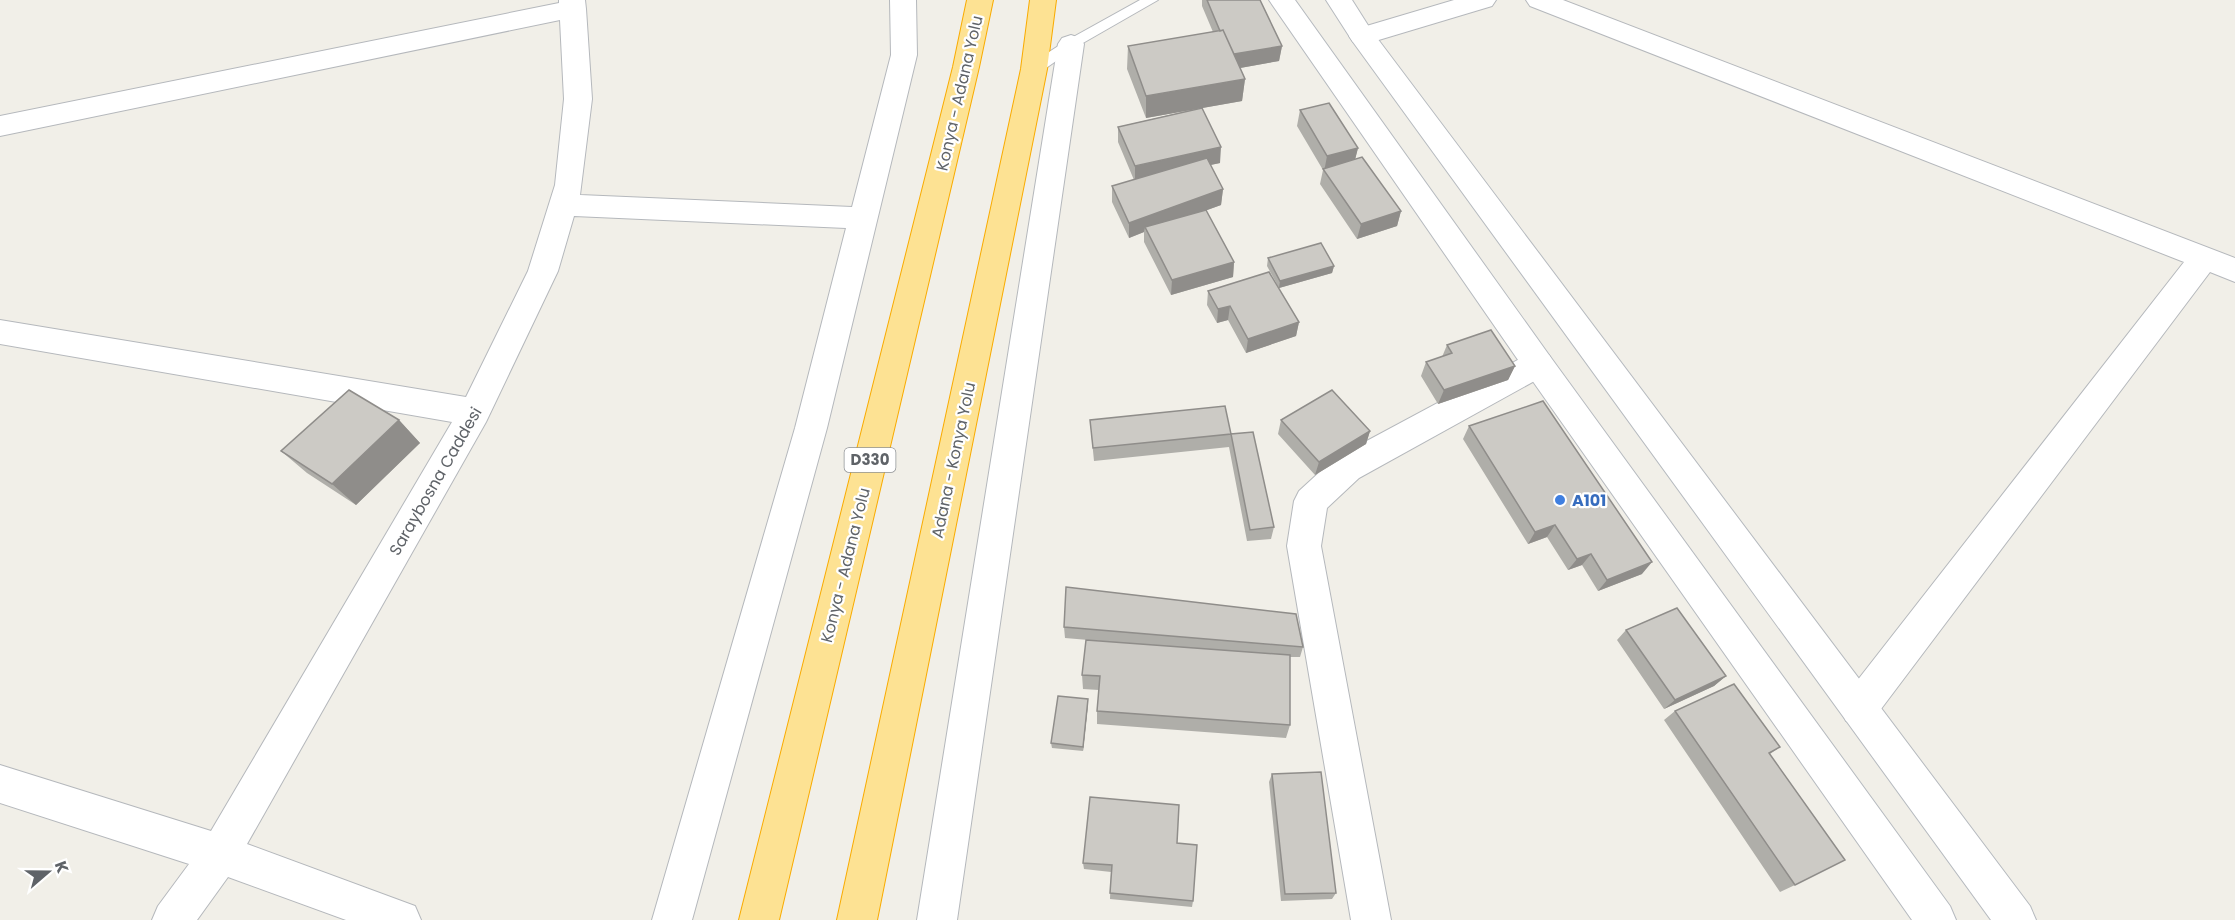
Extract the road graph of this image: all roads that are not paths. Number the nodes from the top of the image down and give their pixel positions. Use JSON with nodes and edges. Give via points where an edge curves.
{"nodes":[{"id":1,"x":903,"y":0,"type":"edge"},
{"id":2,"x":980,"y":0,"type":"edge"},
{"id":3,"x":1043,"y":0,"type":"edge"},
{"id":4,"x":1151,"y":0,"type":"edge"},
{"id":5,"x":1282,"y":0,"type":"edge"},
{"id":6,"x":1339,"y":0,"type":"edge"},
{"id":7,"x":1483,"y":0,"type":"edge"},
{"id":8,"x":1539,"y":0,"type":"edge"},
{"id":9,"x":573,"y":4,"type":"edge"},
{"id":10,"x":1362,"y":36,"type":"junction"},
{"id":11,"x":1071,"y":44,"type":"junction"},
{"id":12,"x":1315,"y":48,"type":"junction"},
{"id":13,"x":1034,"y":69,"type":"junction"},
{"id":14,"x":0,"y":126,"type":"edge"},
{"id":15,"x":563,"y":205,"type":"junction"},
{"id":16,"x":863,"y":218,"type":"junction"},
{"id":17,"x":2204,"y":258,"type":"junction"},
{"id":18,"x":2235,"y":270,"type":"edge"},
{"id":19,"x":0,"y":332,"type":"edge"},
{"id":20,"x":1538,"y":364,"type":"junction"},
{"id":21,"x":475,"y":412,"type":"junction"},
{"id":22,"x":1859,"y":708,"type":"junction"},
{"id":23,"x":0,"y":784,"type":"edge"},
{"id":24,"x":220,"y":854,"type":"junction"},
{"id":25,"x":172,"y":920,"type":"edge"},
{"id":26,"x":401,"y":920,"type":"edge"},
{"id":27,"x":672,"y":920,"type":"edge"},
{"id":28,"x":759,"y":920,"type":"edge"},
{"id":29,"x":857,"y":920,"type":"edge"},
{"id":30,"x":937,"y":920,"type":"edge"},
{"id":31,"x":1371,"y":920,"type":"edge"},
{"id":32,"x":1936,"y":920,"type":"edge"},
{"id":33,"x":2016,"y":920,"type":"edge"}],
"edges":[{"from":1,"to":16,"type":"street","via":[[904,55]]},
{"from":2,"to":28,"type":"highway","name":"Konya - Adana Yolu","number":"D330"},
{"from":3,"to":13,"type":"highway","name":"Adana - Konya Yolu"},
{"from":4,"to":11,"type":"lane"},
{"from":5,"to":12,"type":"street"},
{"from":6,"to":10,"type":"street"},
{"from":7,"to":10,"type":"street"},
{"from":8,"to":17,"type":"street"},
{"from":9,"to":14,"type":"street"},
{"from":9,"to":15,"type":"street","name":"Saraybosna Caddesi","via":[[578,99],[569,185]]},
{"from":10,"to":12,"type":"street"},
{"from":10,"to":22,"type":"street"},
{"from":11,"to":13,"type":"lane"},
{"from":11,"to":30,"type":"street"},
{"from":12,"to":20,"type":"street"},
{"from":13,"to":29,"type":"highway","name":"Adana - Konya Yolu"},
{"from":15,"to":16,"type":"street"},
{"from":15,"to":21,"type":"street","name":"Saraybosna Caddesi","via":[[543,271]]},
{"from":16,"to":27,"type":"street","via":[[811,428]]},
{"from":17,"to":18,"type":"street"},
{"from":17,"to":22,"type":"street"},
{"from":19,"to":21,"type":"street"},
{"from":20,"to":31,"type":"street","via":[[1347,468],[1311,501],[1304,546]]},
{"from":20,"to":32,"type":"street"},
{"from":21,"to":24,"type":"street","name":"Saraybosna Caddesi"},
{"from":22,"to":33,"type":"street"},
{"from":23,"to":24,"type":"street"},
{"from":24,"to":25,"type":"street","name":"Saraybosna Caddesi"},
{"from":24,"to":26,"type":"street"}]}
